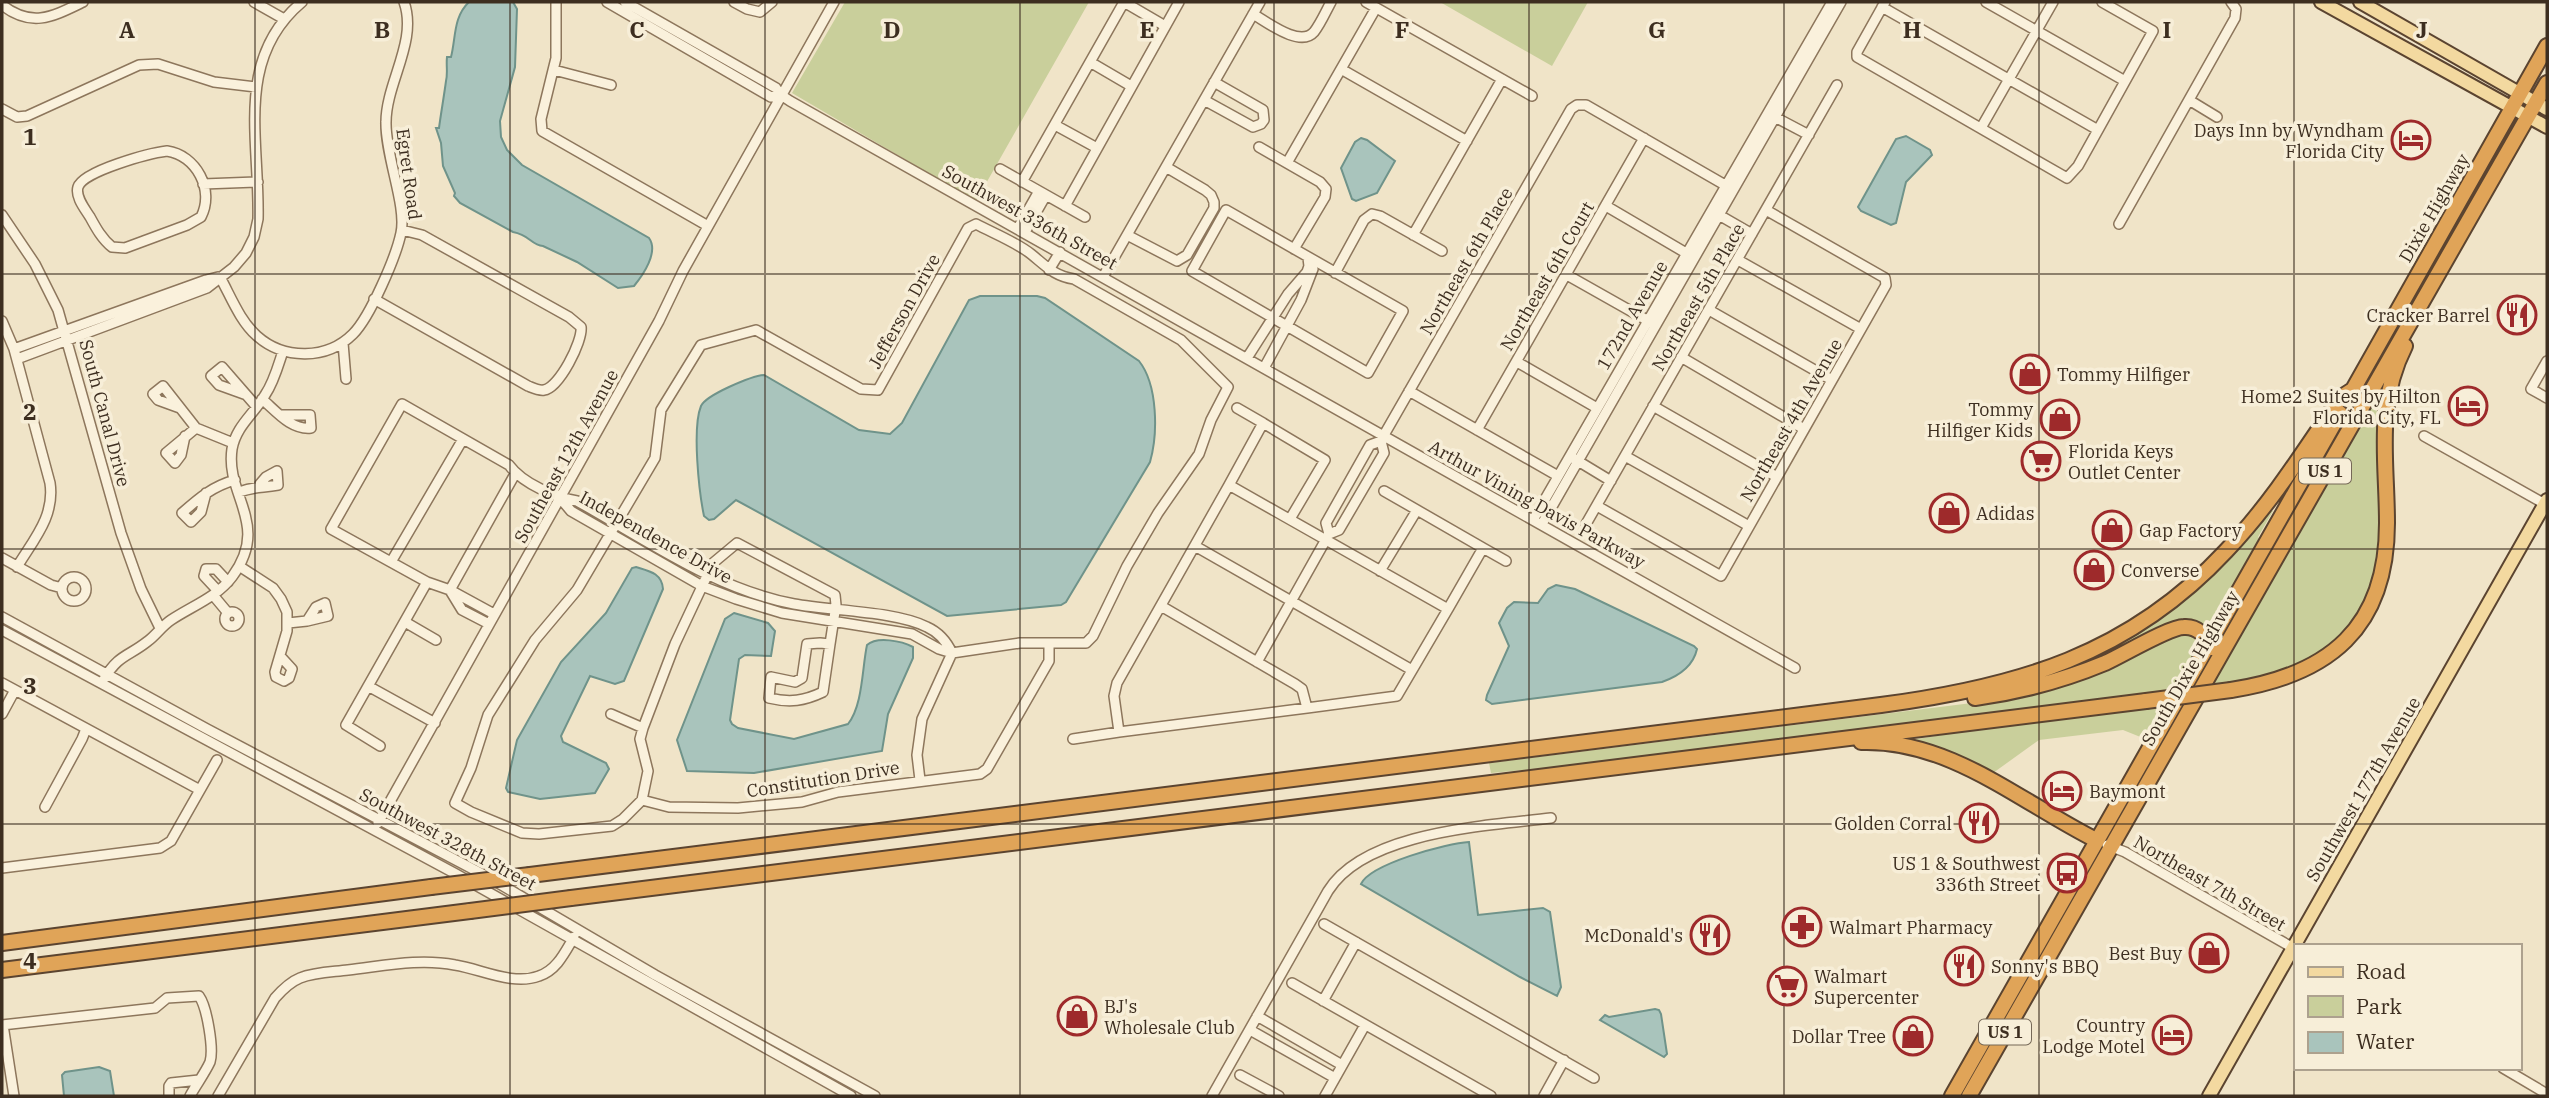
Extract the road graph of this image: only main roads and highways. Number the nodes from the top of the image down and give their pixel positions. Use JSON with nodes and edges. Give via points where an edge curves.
{"nodes":[{"id":1,"x":2320,"y":2,"type":"edge"},
{"id":2,"x":2360,"y":2,"type":"edge"},
{"id":3,"x":2547,"y":46,"type":"edge"},
{"id":4,"x":2547,"y":83,"type":"edge"},
{"id":5,"x":2520,"y":93,"type":"junction"},
{"id":6,"x":2542,"y":106,"type":"edge"},
{"id":7,"x":2513,"y":107,"type":"junction"},
{"id":8,"x":2529,"y":116,"type":"junction"},
{"id":9,"x":2547,"y":127,"type":"edge"},
{"id":10,"x":2445,"y":259,"type":"junction"},
{"id":11,"x":2354,"y":389,"type":"junction"},
{"id":12,"x":2546,"y":502,"type":"edge"},
{"id":13,"x":2209,"y":643,"type":"junction"},
{"id":14,"x":2204,"y":682,"type":"junction"},
{"id":15,"x":1908,"y":701,"type":"junction"},
{"id":16,"x":1835,"y":738,"type":"junction"},
{"id":17,"x":2063,"y":822,"type":"junction"},
{"id":18,"x":2103,"y":844,"type":"junction"},
{"id":19,"x":2084,"y":862,"type":"junction"},
{"id":20,"x":2,"y":943,"type":"edge"},
{"id":21,"x":2297,"y":944,"type":"edge"},
{"id":22,"x":2294,"y":949,"type":"edge"},
{"id":23,"x":2,"y":970,"type":"edge"},
{"id":24,"x":1952,"y":1096,"type":"edge"},
{"id":25,"x":1969,"y":1096,"type":"edge"},
{"id":26,"x":2209,"y":1096,"type":"edge"}],
"edges":[{"from":1,"to":7,"type":"main road"},
{"from":2,"to":5,"type":"main road"},
{"from":3,"to":5,"type":"highway","name":"Dixie Highway","number":"US 1"},
{"from":4,"to":6,"type":"highway","name":"Dixie Highway","number":"US 1"},
{"from":5,"to":6,"type":"main road"},
{"from":5,"to":7,"type":"highway","name":"Dixie Highway","number":"US 1"},
{"from":6,"to":8,"type":"highway","name":"Dixie Highway","number":"US 1"},
{"from":7,"to":8,"type":"main road"},
{"from":7,"to":11,"type":"highway","name":"Dixie Highway","number":"US 1"},
{"from":8,"to":9,"type":"main road"},
{"from":8,"to":10,"type":"highway","name":"Dixie Highway","number":"US 1"},
{"from":10,"to":14,"type":"highway","name":"South Dixie Highway","number":"US 1"},
{"from":10,"to":16,"type":"highway","bridge":true,"via":[[2441,279],[2400,356],[2389,389],[2384,433],[2386,548],[2381,578],[2350,635],[2331,654],[2278,680],[2231,690]]},
{"from":11,"to":13,"type":"highway","name":"South Dixie Highway","number":"US 1"},
{"from":11,"to":15,"type":"highway","via":[[2340,398],[2235,542],[2159,611],[2104,645],[2033,675]]},
{"from":12,"to":21,"type":"main road","name":"Southwest 177th Avenue"},
{"from":13,"to":14,"type":"highway","via":[[2211,659]]},
{"from":13,"to":15,"type":"highway","via":[[2196,629],[2178,627],[2094,667],[2029,688],[1930,704]]},
{"from":13,"to":18,"type":"highway","name":"South Dixie Highway","number":"US 1"},
{"from":14,"to":18,"type":"highway","name":"South Dixie Highway","number":"US 1"},
{"from":15,"to":20,"type":"highway","bridge":true},
{"from":16,"to":17,"type":"highway","via":[[1896,744],[1944,757]]},
{"from":16,"to":23,"type":"highway","bridge":true},
{"from":17,"to":18,"type":"highway"},
{"from":17,"to":19,"type":"highway","via":[[2080,841]]},
{"from":18,"to":19,"type":"highway","name":"South Dixie Highway","number":"US 1"},
{"from":18,"to":25,"type":"highway","name":"South Dixie Highway","number":"US 1"},
{"from":19,"to":24,"type":"highway","name":"South Dixie Highway","number":"US 1"},
{"from":22,"to":26,"type":"main road","name":"Southwest 177th Avenue"}]}
